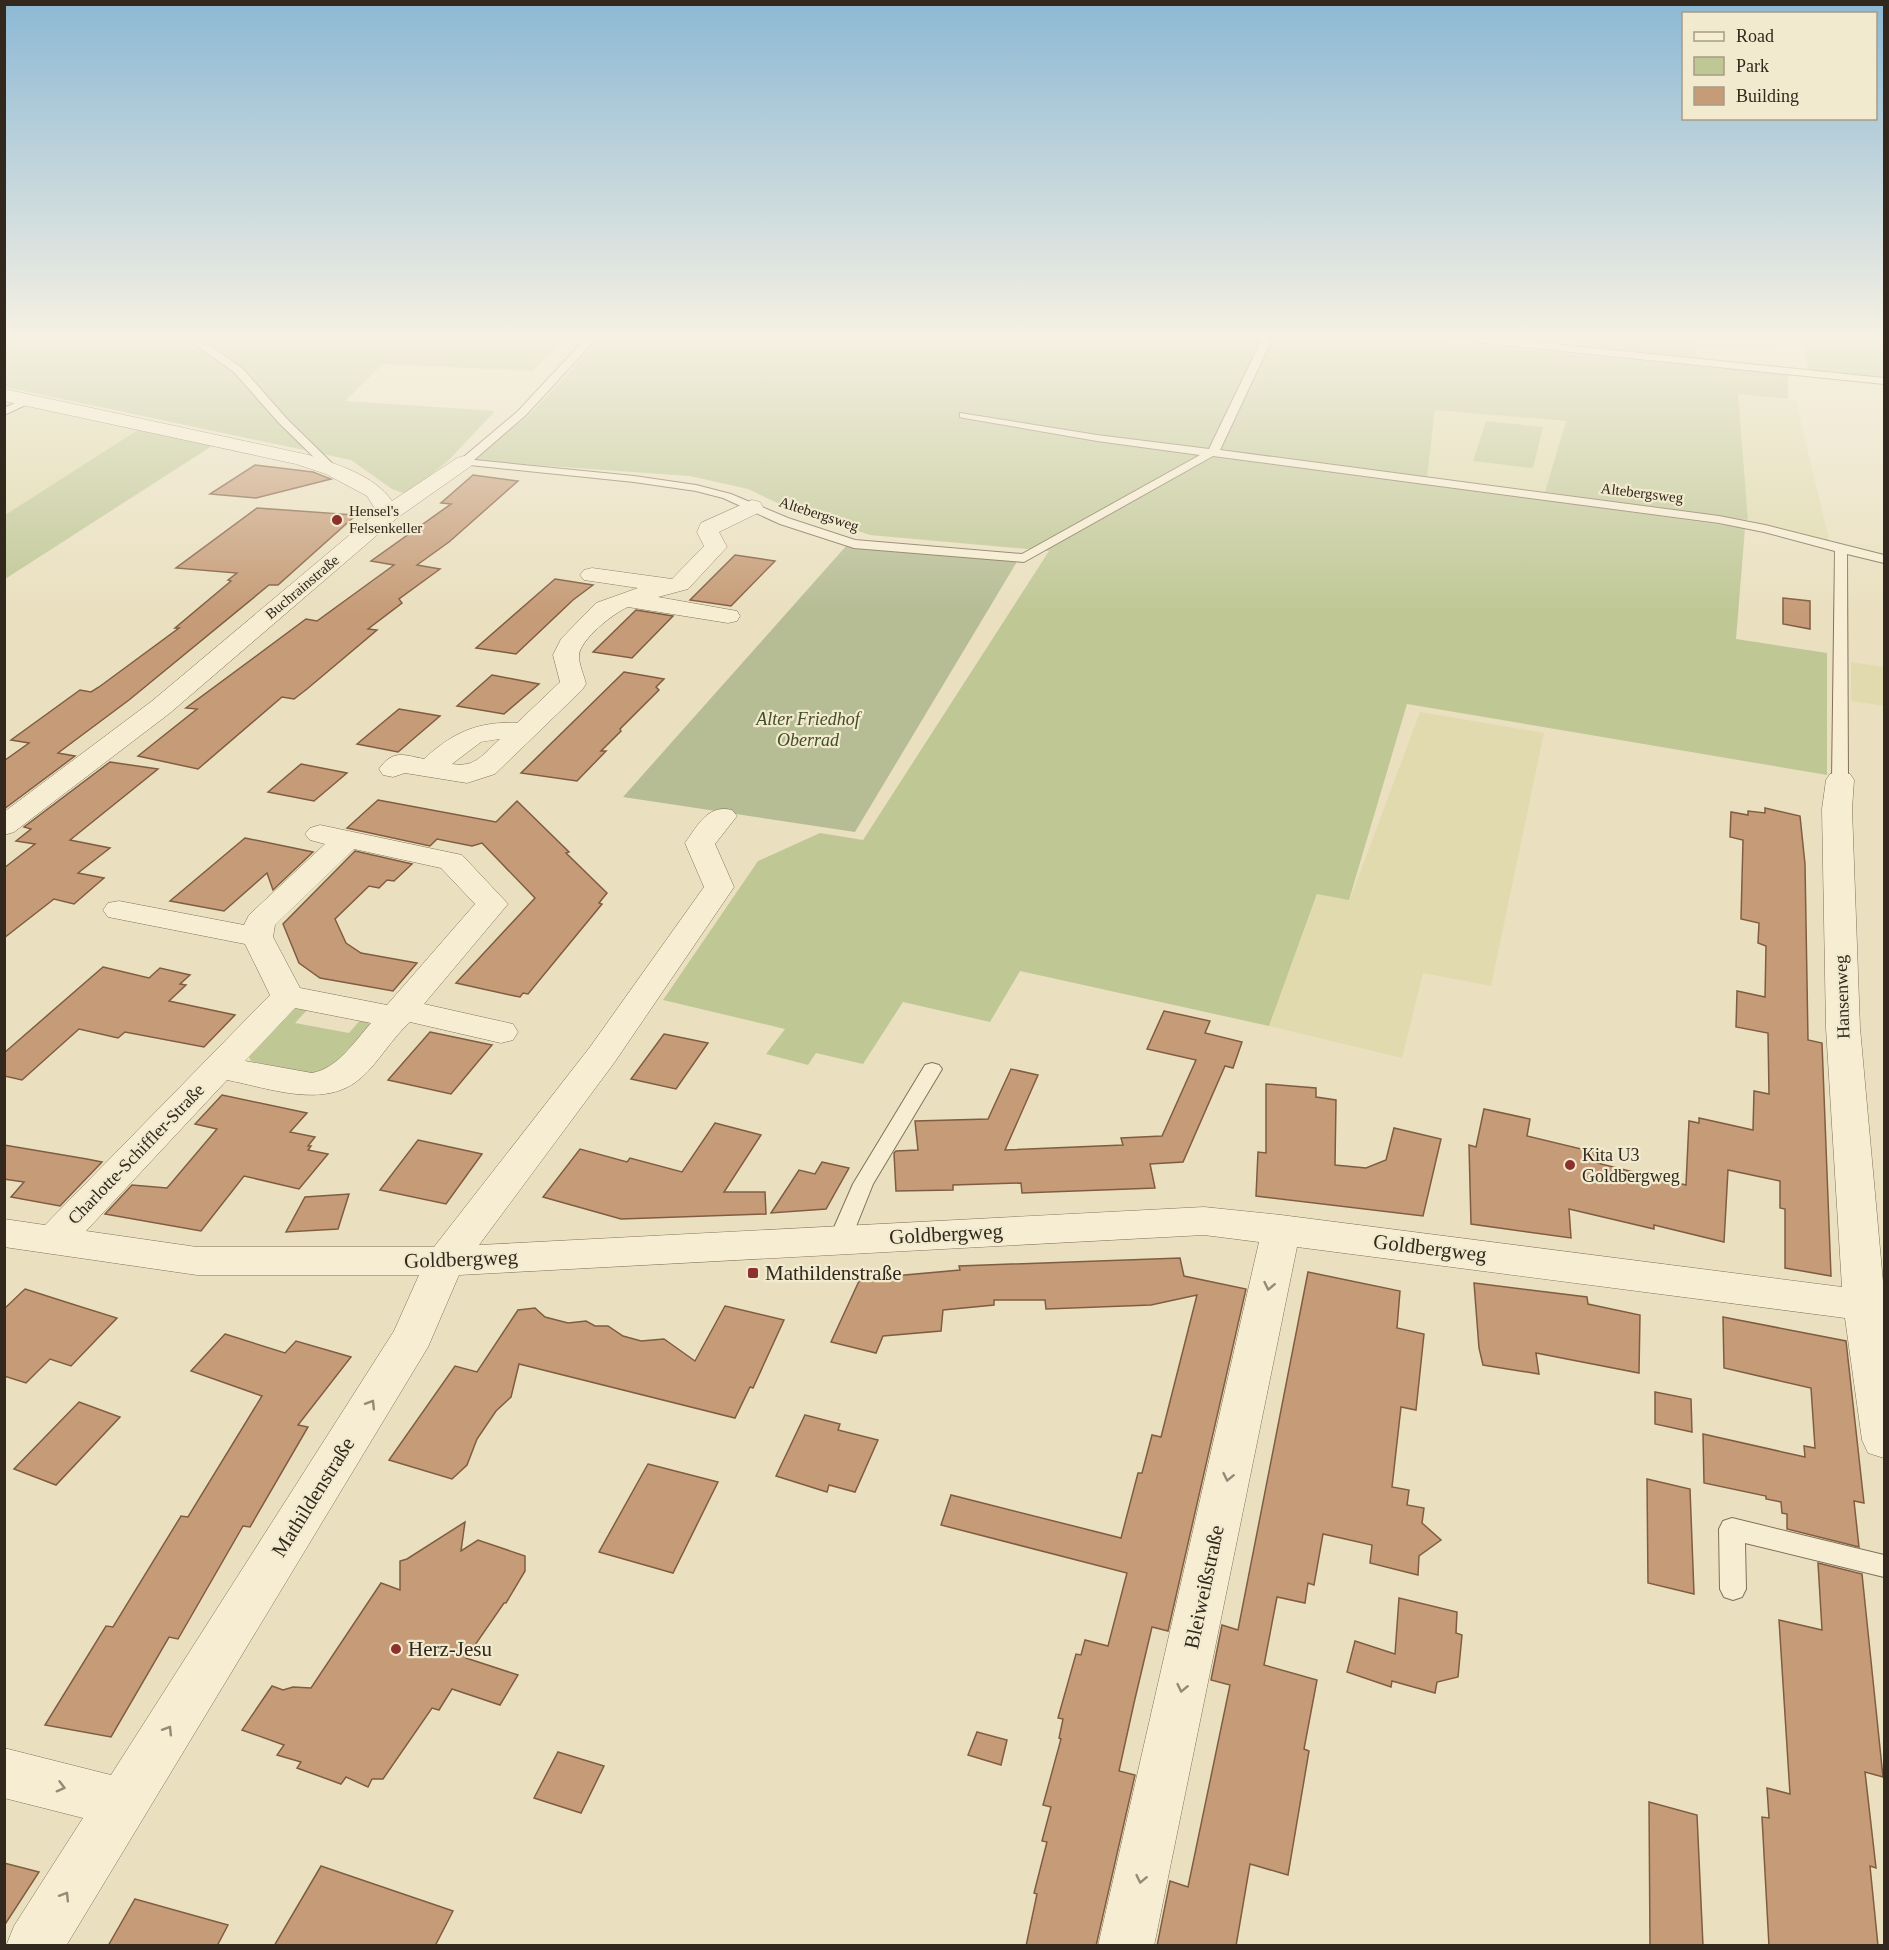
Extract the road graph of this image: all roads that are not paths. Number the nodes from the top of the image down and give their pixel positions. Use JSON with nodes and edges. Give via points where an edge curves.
{"nodes":[{"id":1,"x":158,"y":430,"type":"edge"},
{"id":2,"x":292,"y":430,"type":"edge"},
{"id":3,"x":502,"y":430,"type":"edge"},
{"id":4,"x":1051,"y":430,"type":"edge"},
{"id":5,"x":1225,"y":430,"type":"edge"},
{"id":6,"x":1215,"y":451,"type":"junction"},
{"id":7,"x":464,"y":462,"type":"junction"},
{"id":8,"x":333,"y":470,"type":"junction"},
{"id":9,"x":752,"y":507,"type":"junction"},
{"id":10,"x":389,"y":513,"type":"junction"},
{"id":11,"x":1841,"y":551,"type":"junction"},
{"id":12,"x":1884,"y":558,"type":"edge"},
{"id":13,"x":592,"y":575,"type":"dead end"},
{"id":14,"x":674,"y":586,"type":"junction"},
{"id":15,"x":625,"y":599,"type":"junction"},
{"id":16,"x":728,"y":616,"type":"dead end"},
{"id":17,"x":393,"y":769,"type":"dead end"},
{"id":18,"x":1840,"y":780,"type":"joint"},
{"id":19,"x":722,"y":816,"type":"dead end"},
{"id":20,"x":4,"y":826,"type":"edge"},
{"id":21,"x":119,"y":910,"type":"dead end"},
{"id":22,"x":256,"y":937,"type":"junction"},
{"id":23,"x":287,"y":996,"type":"junction"},
{"id":24,"x":399,"y":1014,"type":"junction"},
{"id":25,"x":501,"y":1032,"type":"dead end"},
{"id":26,"x":220,"y":1067,"type":"junction"},
{"id":27,"x":932,"y":1069,"type":"dead end"},
{"id":28,"x":1281,"y":1229,"type":"junction"},
{"id":29,"x":4,"y":1233,"type":"edge"},
{"id":30,"x":840,"y":1239,"type":"junction"},
{"id":31,"x":53,"y":1241,"type":"junction"},
{"id":32,"x":445,"y":1261,"type":"junction"},
{"id":33,"x":1874,"y":1307,"type":"edge"},
{"id":34,"x":1884,"y":1440,"type":"edge"},
{"id":35,"x":1884,"y":1566,"type":"edge"},
{"id":36,"x":1733,"y":1589,"type":"dead end"},
{"id":37,"x":4,"y":1773,"type":"edge"},
{"id":38,"x":122,"y":1803,"type":"junction"},
{"id":39,"x":34,"y":1946,"type":"edge"},
{"id":40,"x":1126,"y":1946,"type":"edge"}],
"edges":[{"from":1,"to":8,"type":"street","via":[[302,459]]},
{"from":2,"to":8,"type":"lane"},
{"from":3,"to":7,"type":"lane","name":"Buchrainstraße"},
{"from":4,"to":6,"type":"lane"},
{"from":5,"to":6,"type":"lane"},
{"from":6,"to":9,"type":"lane","name":"Altebergsweg","via":[[1024,558],[854,544]]},
{"from":6,"to":11,"type":"lane","name":"Altebergsweg","via":[[1740,524]]},
{"from":7,"to":9,"type":"lane","name":"Altebergsweg","via":[[670,483],[714,492]]},
{"from":7,"to":10,"type":"street","name":"Buchrainstraße"},
{"from":8,"to":10,"type":"street","via":[[375,492]]},
{"from":9,"to":14,"type":"street","via":[[709,528],[716,547],[713,552]]},
{"from":10,"to":20,"type":"street","name":"Buchrainstraße","via":[[161,707]]},
{"from":11,"to":12,"type":"lane","name":"Altebergsweg"},
{"from":11,"to":18,"type":"lane","name":"Hansenweg"},
{"from":13,"to":14,"type":"street"},
{"from":14,"to":15,"type":"street"},
{"from":15,"to":16,"type":"street"},
{"from":15,"to":17,"type":"street","via":[[605,608],[570,644],[566,654],[573,684],[524,730],[490,730],[464,739],[431,768],[399,763]]},
{"from":18,"to":33,"type":"street","name":"Hansenweg","via":[[1836,809],[1843,1028]]},
{"from":19,"to":32,"type":"street","name":"Mathildenstraße","via":[[700,843],[719,887],[602,1055]]},
{"from":21,"to":22,"type":"street"},
{"from":22,"to":23,"type":"street"},
{"from":22,"to":24,"type":"street","name":"Charlotte-Schiffler-Straße","via":[[260,922],[334,837],[451,861],[492,904]]},
{"from":23,"to":24,"type":"street"},
{"from":23,"to":26,"type":"street","name":"Charlotte-Schiffler-Straße"},
{"from":24,"to":25,"type":"street"},
{"from":24,"to":26,"type":"street","name":"Charlotte-Schiffler-Straße","via":[[349,1070],[334,1080],[312,1085]]},
{"from":26,"to":31,"type":"street","name":"Charlotte-Schiffler-Straße"},
{"from":27,"to":30,"type":"lane","via":[[863,1184]]},
{"from":28,"to":30,"type":"street","name":"Goldbergweg","via":[[1204,1221]]},
{"from":28,"to":33,"type":"street","name":"Goldbergweg"},
{"from":28,"to":40,"type":"street","name":"Bleiweißstraße","one_way":true},
{"from":29,"to":31,"type":"street","name":"Goldbergweg"},
{"from":30,"to":32,"type":"street","name":"Goldbergweg"},
{"from":31,"to":32,"type":"street","name":"Goldbergweg","via":[[197,1261]]},
{"from":38,"to":32,"type":"street","name":"Mathildenstraße","one_way":true,"via":[[413,1336]]},
{"from":33,"to":34,"type":"street","name":"Hansenweg"},
{"from":35,"to":36,"type":"lane","via":[[1732,1529]]},
{"from":37,"to":38,"type":"street","one_way":true},
{"from":39,"to":38,"type":"street","name":"Mathildenstraße","one_way":true}]}
